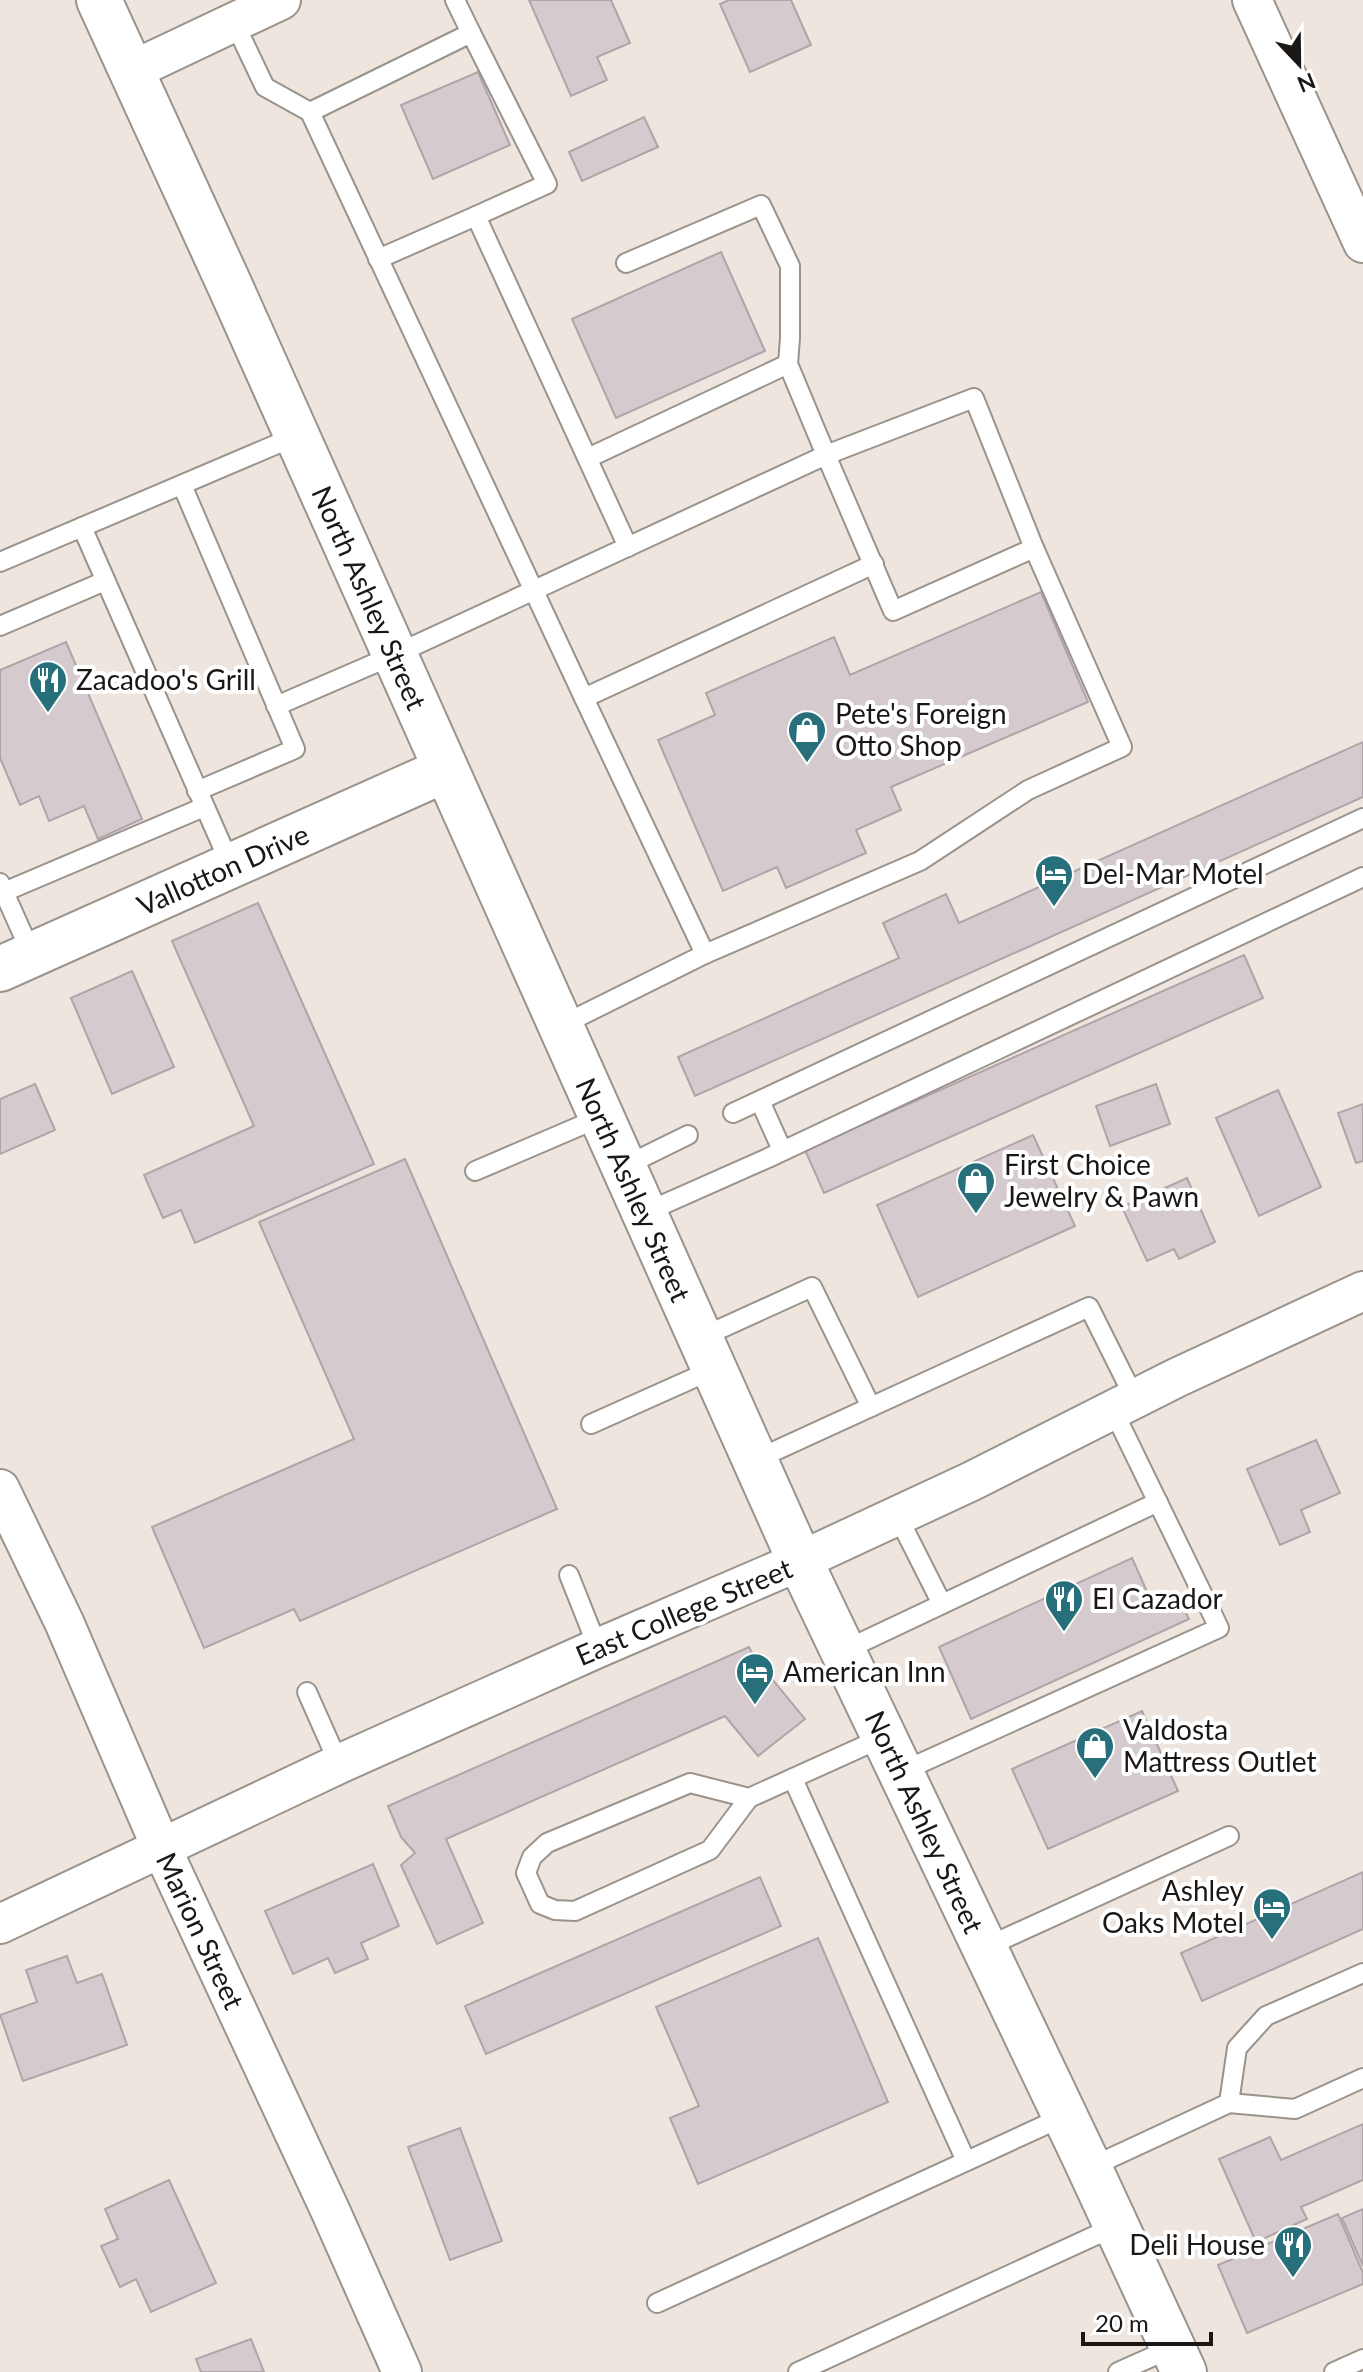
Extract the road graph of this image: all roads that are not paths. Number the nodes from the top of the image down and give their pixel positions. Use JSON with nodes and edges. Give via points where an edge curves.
{"nodes":[{"id":1,"x":99,"y":0,"type":"edge"},
{"id":2,"x":281,"y":0,"type":"edge"},
{"id":3,"x":455,"y":0,"type":"edge"},
{"id":4,"x":1252,"y":0,"type":"edge"},
{"id":5,"x":234,"y":22,"type":"junction"},
{"id":6,"x":471,"y":33,"type":"junction"},
{"id":7,"x":131,"y":71,"type":"junction"},
{"id":8,"x":310,"y":112,"type":"junction"},
{"id":9,"x":476,"y":216,"type":"junction"},
{"id":10,"x":1363,"y":243,"type":"edge"},
{"id":11,"x":378,"y":259,"type":"junction"},
{"id":12,"x":626,"y":263,"type":"dead end"},
{"id":13,"x":788,"y":364,"type":"junction"},
{"id":14,"x":296,"y":436,"type":"junction"},
{"id":15,"x":826,"y":455,"type":"junction"},
{"id":16,"x":588,"y":458,"type":"junction"},
{"id":17,"x":182,"y":485,"type":"junction"},
{"id":18,"x":82,"y":527,"type":"junction"},
{"id":19,"x":628,"y":547,"type":"junction"},
{"id":20,"x":1034,"y":548,"type":"junction"},
{"id":21,"x":0,"y":562,"type":"edge"},
{"id":22,"x":874,"y":564,"type":"junction"},
{"id":23,"x":105,"y":581,"type":"junction"},
{"id":24,"x":533,"y":590,"type":"junction"},
{"id":25,"x":0,"y":626,"type":"edge"},
{"id":26,"x":394,"y":655,"type":"junction"},
{"id":27,"x":584,"y":698,"type":"junction"},
{"id":28,"x":276,"y":706,"type":"junction"},
{"id":29,"x":445,"y":770,"type":"junction"},
{"id":30,"x":201,"y":799,"type":"junction"},
{"id":31,"x":1363,"y":818,"type":"edge"},
{"id":32,"x":231,"y":866,"type":"junction"},
{"id":33,"x":1363,"y":877,"type":"edge"},
{"id":34,"x":2,"y":888,"type":"edge"},
{"id":35,"x":705,"y":954,"type":"junction"},
{"id":36,"x":16,"y":962,"type":"edge"},
{"id":37,"x":560,"y":1026,"type":"junction"},
{"id":38,"x":760,"y":1101,"type":"junction"},
{"id":39,"x":733,"y":1113,"type":"dead end"},
{"id":40,"x":601,"y":1117,"type":"junction"},
{"id":41,"x":688,"y":1135,"type":"dead end"},
{"id":42,"x":782,"y":1150,"type":"junction"},
{"id":43,"x":623,"y":1167,"type":"junction"},
{"id":44,"x":475,"y":1171,"type":"dead end"},
{"id":45,"x":644,"y":1213,"type":"junction"},
{"id":46,"x":1363,"y":1291,"type":"edge"},
{"id":47,"x":707,"y":1354,"type":"junction"},
{"id":48,"x":1124,"y":1404,"type":"junction"},
{"id":49,"x":871,"y":1407,"type":"junction"},
{"id":50,"x":591,"y":1424,"type":"dead end"},
{"id":51,"x":755,"y":1460,"type":"junction"},
{"id":52,"x":0,"y":1489,"type":"edge"},
{"id":53,"x":1158,"y":1502,"type":"junction"},
{"id":54,"x":897,"y":1515,"type":"junction"},
{"id":55,"x":800,"y":1561,"type":"junction"},
{"id":56,"x":569,"y":1575,"type":"dead end"},
{"id":57,"x":942,"y":1604,"type":"junction"},
{"id":58,"x":598,"y":1648,"type":"junction"},
{"id":59,"x":843,"y":1651,"type":"junction"},
{"id":60,"x":307,"y":1692,"type":"dead end"},
{"id":61,"x":892,"y":1754,"type":"junction"},
{"id":62,"x":339,"y":1764,"type":"junction"},
{"id":63,"x":793,"y":1779,"type":"junction"},
{"id":64,"x":749,"y":1798,"type":"junction"},
{"id":65,"x":1229,"y":1836,"type":"dead end"},
{"id":66,"x":161,"y":1847,"type":"junction"},
{"id":67,"x":0,"y":1924,"type":"edge"},
{"id":68,"x":984,"y":1948,"type":"junction"},
{"id":69,"x":1363,"y":1973,"type":"edge"},
{"id":70,"x":1363,"y":2078,"type":"edge"},
{"id":71,"x":1229,"y":2103,"type":"junction"},
{"id":72,"x":1065,"y":2116,"type":"junction"},
{"id":73,"x":966,"y":2161,"type":"junction"},
{"id":74,"x":1089,"y":2168,"type":"junction"},
{"id":75,"x":1116,"y":2226,"type":"junction"},
{"id":76,"x":657,"y":2303,"type":"dead end"},
{"id":77,"x":1363,"y":2359,"type":"edge"},
{"id":78,"x":1178,"y":2360,"type":"edge"},
{"id":79,"x":402,"y":2372,"type":"edge"},
{"id":80,"x":798,"y":2372,"type":"edge"},
{"id":81,"x":1118,"y":2372,"type":"edge"},
{"id":82,"x":1334,"y":2372,"type":"edge"}],
"edges":[{"from":1,"to":7,"type":"main road","name":"North Ashley Street"},
{"from":2,"to":5,"type":"street"},
{"from":3,"to":6,"type":"lane"},
{"from":4,"to":10,"type":"street"},
{"from":5,"to":7,"type":"street"},
{"from":5,"to":8,"type":"lane","via":[[265,87]]},
{"from":6,"to":8,"type":"lane"},
{"from":6,"to":9,"type":"lane","via":[[547,184]]},
{"from":7,"to":14,"type":"main road","name":"North Ashley Street"},
{"from":8,"to":11,"type":"lane"},
{"from":9,"to":11,"type":"lane"},
{"from":9,"to":16,"type":"lane"},
{"from":11,"to":24,"type":"lane"},
{"from":12,"to":13,"type":"lane","via":[[761,205],[790,266]]},
{"from":13,"to":15,"type":"lane"},
{"from":13,"to":16,"type":"lane"},
{"from":14,"to":17,"type":"lane"},
{"from":14,"to":26,"type":"main road","name":"North Ashley Street"},
{"from":15,"to":19,"type":"lane"},
{"from":15,"to":20,"type":"lane","via":[[974,398]]},
{"from":15,"to":22,"type":"lane"},
{"from":16,"to":19,"type":"lane"},
{"from":17,"to":18,"type":"lane"},
{"from":17,"to":28,"type":"lane"},
{"from":18,"to":21,"type":"lane"},
{"from":18,"to":23,"type":"lane"},
{"from":19,"to":24,"type":"lane"},
{"from":20,"to":22,"type":"lane","via":[[893,611]]},
{"from":20,"to":35,"type":"lane","via":[[1122,747],[1028,790],[920,861]]},
{"from":22,"to":27,"type":"lane"},
{"from":23,"to":25,"type":"lane"},
{"from":23,"to":30,"type":"lane"},
{"from":24,"to":26,"type":"lane"},
{"from":24,"to":27,"type":"lane"},
{"from":26,"to":28,"type":"lane"},
{"from":26,"to":29,"type":"main road","name":"North Ashley Street"},
{"from":27,"to":35,"type":"lane"},
{"from":28,"to":30,"type":"lane","via":[[295,749]]},
{"from":29,"to":32,"type":"main road","name":"Vallotton Drive"},
{"from":29,"to":37,"type":"main road","name":"North Ashley Street"},
{"from":30,"to":32,"type":"lane"},
{"from":30,"to":34,"type":"lane"},
{"from":31,"to":38,"type":"lane"},
{"from":32,"to":36,"type":"main road","name":"Vallotton Drive"},
{"from":33,"to":42,"type":"lane"},
{"from":34,"to":36,"type":"lane"},
{"from":35,"to":37,"type":"lane"},
{"from":37,"to":40,"type":"main road","name":"North Ashley Street"},
{"from":38,"to":39,"type":"lane"},
{"from":38,"to":42,"type":"lane"},
{"from":40,"to":43,"type":"main road","name":"North Ashley Street"},
{"from":40,"to":44,"type":"lane"},
{"from":41,"to":43,"type":"lane"},
{"from":42,"to":45,"type":"lane"},
{"from":43,"to":45,"type":"main road","name":"North Ashley Street"},
{"from":45,"to":47,"type":"main road","name":"North Ashley Street"},
{"from":46,"to":48,"type":"street","name":"East College Street"},
{"from":47,"to":49,"type":"lane","via":[[812,1287]]},
{"from":47,"to":50,"type":"lane"},
{"from":47,"to":51,"type":"main road","name":"North Ashley Street"},
{"from":48,"to":49,"type":"lane","via":[[1089,1307]]},
{"from":48,"to":53,"type":"lane"},
{"from":48,"to":54,"type":"street","name":"East College Street"},
{"from":49,"to":51,"type":"lane"},
{"from":51,"to":55,"type":"main road","name":"North Ashley Street"},
{"from":52,"to":66,"type":"street","name":"Marion Street"},
{"from":53,"to":57,"type":"lane"},
{"from":53,"to":61,"type":"lane","via":[[1219,1628]]},
{"from":54,"to":55,"type":"street","name":"East College Street"},
{"from":54,"to":57,"type":"lane"},
{"from":55,"to":58,"type":"street","name":"East College Street"},
{"from":55,"to":59,"type":"main road","name":"North Ashley Street"},
{"from":56,"to":58,"type":"lane"},
{"from":57,"to":59,"type":"lane"},
{"from":58,"to":62,"type":"street","name":"East College Street"},
{"from":59,"to":61,"type":"main road","name":"North Ashley Street"},
{"from":60,"to":62,"type":"lane"},
{"from":61,"to":63,"type":"lane"},
{"from":61,"to":68,"type":"main road","name":"North Ashley Street"},
{"from":62,"to":66,"type":"street","name":"East College Street"},
{"from":63,"to":64,"type":"lane"},
{"from":63,"to":73,"type":"lane"},
{"from":64,"to":64,"type":"lane","via":[[690,1783],[547,1843],[532,1857],[526,1873],[540,1904],[575,1911],[710,1850]]},
{"from":65,"to":68,"type":"lane"},
{"from":66,"to":67,"type":"street","name":"East College Street"},
{"from":66,"to":79,"type":"street","name":"Marion Street"},
{"from":68,"to":72,"type":"main road","name":"North Ashley Street"},
{"from":69,"to":71,"type":"lane","via":[[1266,2016],[1237,2048]]},
{"from":70,"to":71,"type":"lane","via":[[1295,2109]]},
{"from":71,"to":74,"type":"lane"},
{"from":72,"to":73,"type":"lane"},
{"from":72,"to":74,"type":"main road","name":"North Ashley Street"},
{"from":73,"to":76,"type":"lane"},
{"from":74,"to":75,"type":"main road","name":"North Ashley Street"},
{"from":75,"to":78,"type":"main road","name":"North Ashley Street"},
{"from":75,"to":80,"type":"lane"},
{"from":77,"to":82,"type":"lane"},
{"from":78,"to":81,"type":"lane"}]}
